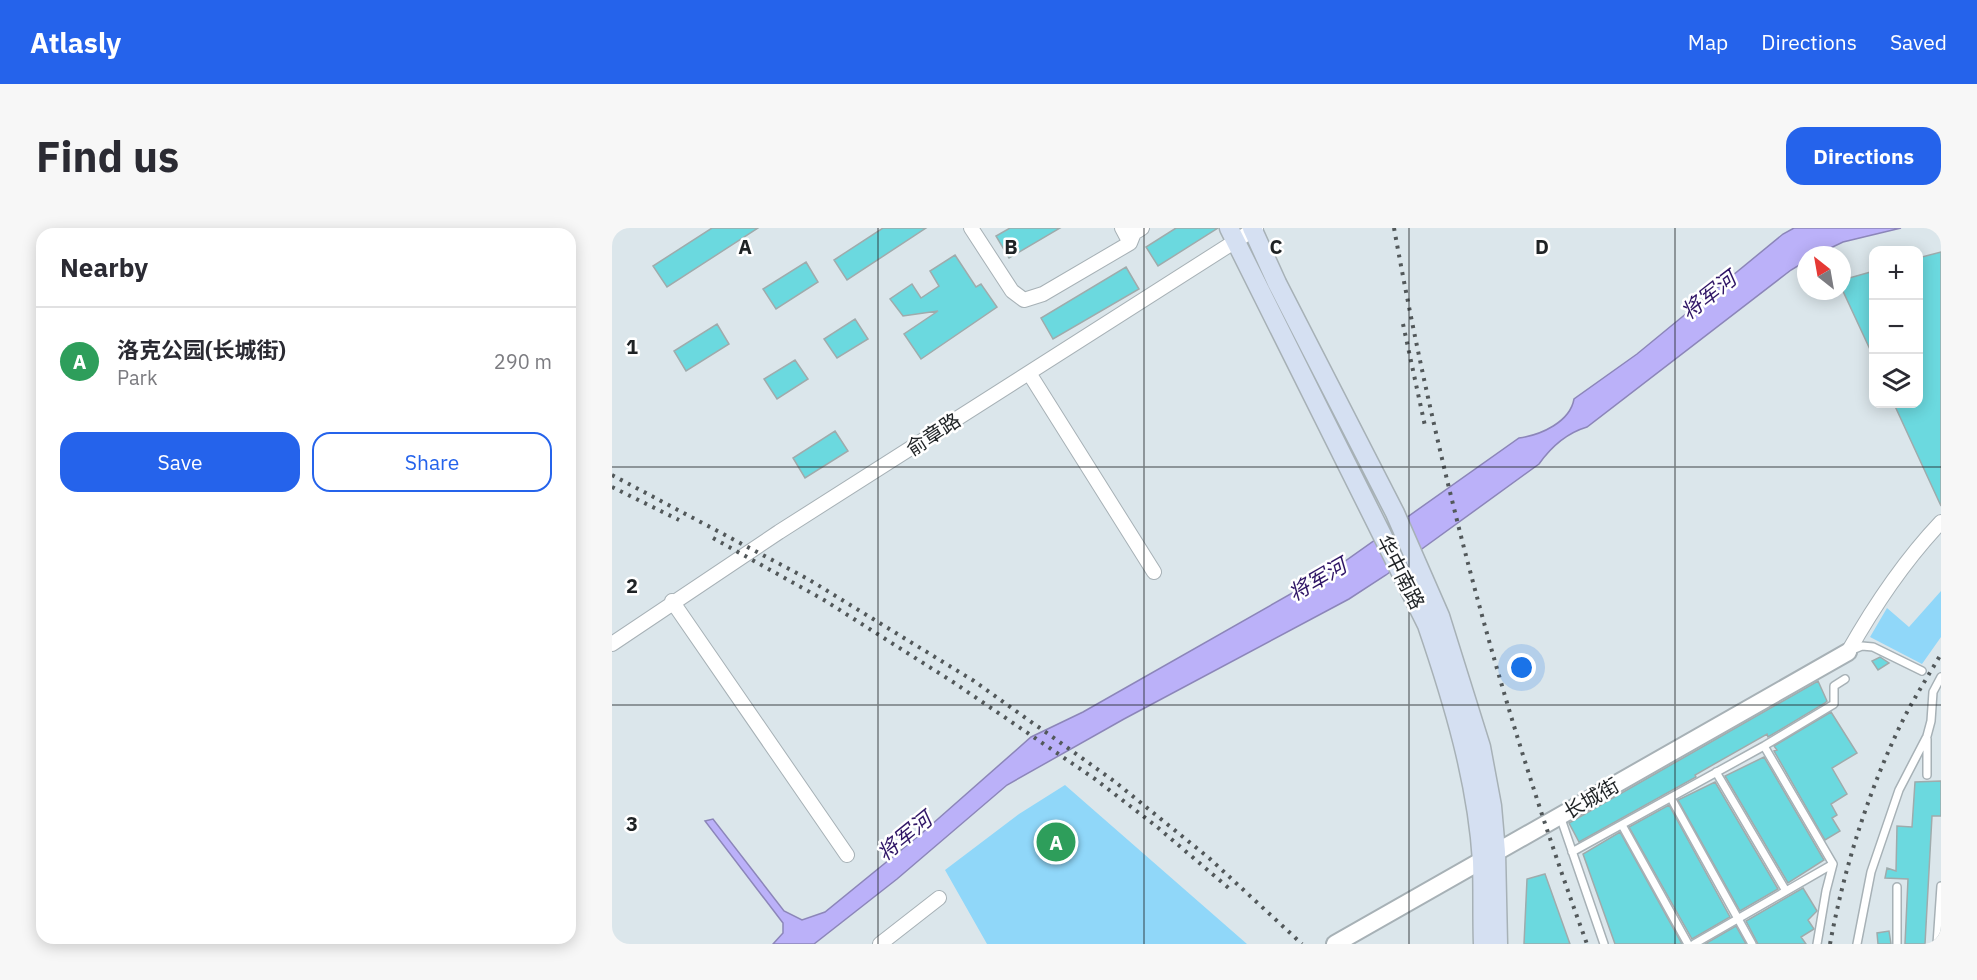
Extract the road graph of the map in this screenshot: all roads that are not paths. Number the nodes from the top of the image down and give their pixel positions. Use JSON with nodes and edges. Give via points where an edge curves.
{"nodes":[{"id":1,"x":971,"y":228,"type":"edge"},
{"id":2,"x":1122,"y":228,"type":"edge"},
{"id":3,"x":1142,"y":228,"type":"edge"},
{"id":4,"x":1254,"y":229,"type":"edge"},
{"id":5,"x":1232,"y":235,"type":"edge"},
{"id":6,"x":1130,"y":243,"type":"junction"},
{"id":7,"x":1029,"y":373,"type":"junction"},
{"id":8,"x":1941,"y":522,"type":"edge"},
{"id":9,"x":1411,"y":571,"type":"junction"},
{"id":10,"x":1154,"y":572,"type":"dead end"},
{"id":11,"x":673,"y":602,"type":"junction"},
{"id":12,"x":612,"y":644,"type":"edge"},
{"id":13,"x":1848,"y":652,"type":"junction"},
{"id":14,"x":1922,"y":671,"type":"dead end"},
{"id":15,"x":1939,"y":678,"type":"edge"},
{"id":16,"x":1845,"y":679,"type":"dead end"},
{"id":17,"x":1927,"y":736,"type":"junction"},
{"id":18,"x":1764,"y":746,"type":"junction"},
{"id":19,"x":1716,"y":772,"type":"junction"},
{"id":20,"x":1927,"y":775,"type":"dead end"},
{"id":21,"x":1671,"y":798,"type":"junction"},
{"id":22,"x":1560,"y":816,"type":"junction"},
{"id":23,"x":1622,"y":825,"type":"junction"},
{"id":24,"x":1572,"y":852,"type":"junction"},
{"id":25,"x":847,"y":855,"type":"dead end"},
{"id":26,"x":1489,"y":856,"type":"junction"},
{"id":27,"x":1833,"y":864,"type":"junction"},
{"id":28,"x":1941,"y":886,"type":"edge"},
{"id":29,"x":1897,"y":887,"type":"dead end"},
{"id":30,"x":1786,"y":891,"type":"junction"},
{"id":31,"x":939,"y":898,"type":"dead end"},
{"id":32,"x":1738,"y":919,"type":"junction"},
{"id":33,"x":1938,"y":941,"type":"edge"},
{"id":34,"x":880,"y":944,"type":"edge"},
{"id":35,"x":1335,"y":944,"type":"edge"},
{"id":36,"x":1483,"y":944,"type":"edge"},
{"id":37,"x":1498,"y":944,"type":"edge"},
{"id":38,"x":1604,"y":944,"type":"edge"},
{"id":39,"x":1688,"y":944,"type":"edge"},
{"id":40,"x":1694,"y":944,"type":"edge"},
{"id":41,"x":1752,"y":944,"type":"edge"},
{"id":42,"x":1817,"y":944,"type":"edge"},
{"id":43,"x":1857,"y":944,"type":"edge"},
{"id":44,"x":1897,"y":944,"type":"edge"}],
"edges":[{"from":1,"to":6,"type":"street","via":[[1012,291],[1024,300],[1043,294]]},
{"from":2,"to":6,"type":"street"},
{"from":3,"to":6,"type":"street","via":[[1134,233]]},
{"from":4,"to":5,"type":"street","name":"俞章路"},
{"from":4,"to":9,"type":"main road","name":"华中南路","via":[[1277,283],[1395,513]]},
{"from":5,"to":7,"type":"street","name":"俞章路"},
{"from":5,"to":9,"type":"main road","name":"华中南路","via":[[1379,529]]},
{"from":7,"to":10,"type":"street"},
{"from":7,"to":11,"type":"street","name":"俞章路"},
{"from":8,"to":13,"type":"street","via":[[1867,619]]},
{"from":9,"to":26,"type":"main road","name":"华中南路","via":[[1440,616],[1481,747],[1492,806]]},
{"from":11,"to":12,"type":"street","name":"俞章路"},
{"from":11,"to":25,"type":"street"},
{"from":13,"to":14,"type":"lane","via":[[1862,646],[1873,647]]},
{"from":13,"to":22,"type":"street","name":"长城街"},
{"from":15,"to":17,"type":"lane","via":[[1933,692]]},
{"from":16,"to":18,"type":"lane","via":[[1834,686],[1834,704]]},
{"from":17,"to":20,"type":"lane"},
{"from":17,"to":43,"type":"lane","via":[[1899,790],[1871,872]]},
{"from":18,"to":19,"type":"lane"},
{"from":18,"to":27,"type":"lane"},
{"from":19,"to":21,"type":"lane"},
{"from":19,"to":30,"type":"lane"},
{"from":21,"to":23,"type":"lane"},
{"from":21,"to":32,"type":"lane"},
{"from":22,"to":24,"type":"lane"},
{"from":22,"to":26,"type":"street","name":"长城街"},
{"from":23,"to":24,"type":"lane"},
{"from":23,"to":39,"type":"lane"},
{"from":24,"to":38,"type":"lane"},
{"from":26,"to":35,"type":"street","name":"长城街"},
{"from":26,"to":36,"type":"main road","name":"华中南路"},
{"from":26,"to":37,"type":"main road","name":"华中南路"},
{"from":27,"to":30,"type":"lane"},
{"from":27,"to":42,"type":"lane"},
{"from":28,"to":33,"type":"lane"},
{"from":29,"to":44,"type":"lane"},
{"from":30,"to":32,"type":"lane"},
{"from":31,"to":34,"type":"street"},
{"from":32,"to":40,"type":"lane"},
{"from":32,"to":41,"type":"lane"}]}
